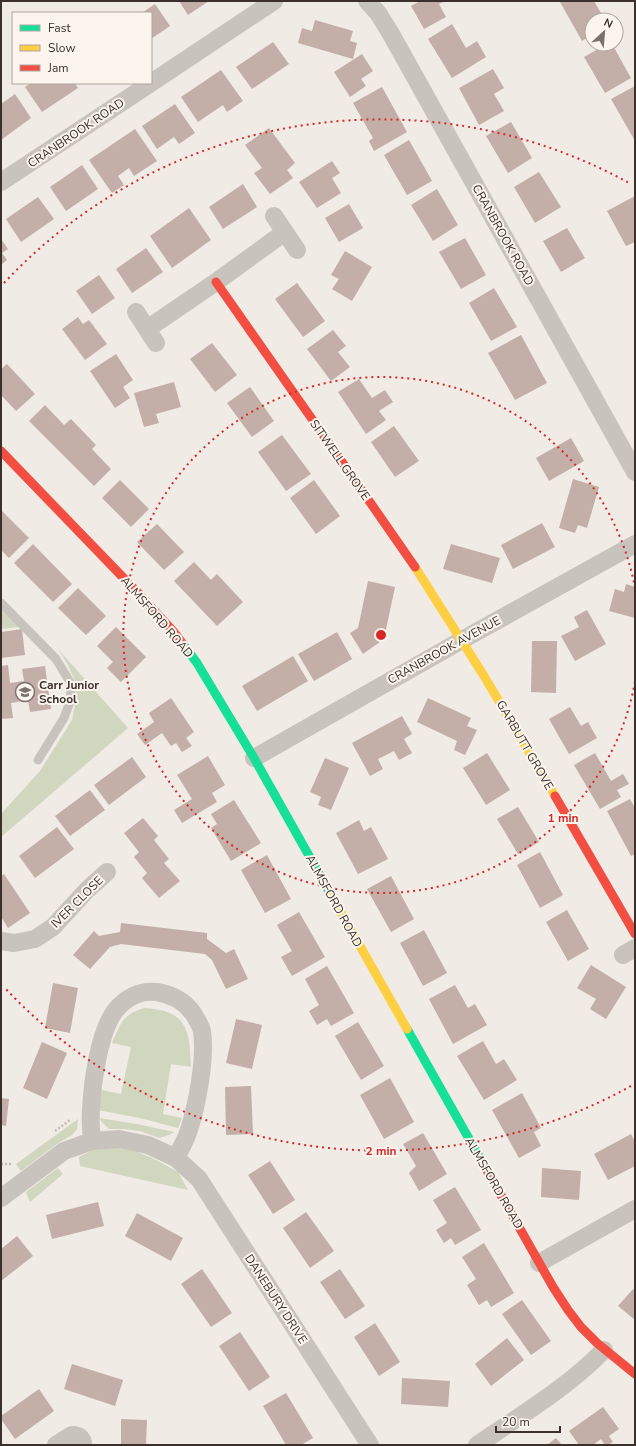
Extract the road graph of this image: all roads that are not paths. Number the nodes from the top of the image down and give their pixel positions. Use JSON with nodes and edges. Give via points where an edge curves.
{"nodes":[{"id":1,"x":274,"y":1,"type":"edge"},
{"id":2,"x":367,"y":1,"type":"edge"},
{"id":3,"x":152,"y":82,"type":"edge"},
{"id":4,"x":149,"y":84,"type":"edge"},
{"id":5,"x":1,"y":182,"type":"edge"},
{"id":6,"x":274,"y":216,"type":"dead end"},
{"id":7,"x":285,"y":232,"type":"junction"},
{"id":8,"x":297,"y":250,"type":"dead end"},
{"id":9,"x":216,"y":282,"type":"junction"},
{"id":10,"x":136,"y":312,"type":"dead end"},
{"id":11,"x":1,"y":451,"type":"edge"},
{"id":12,"x":635,"y":472,"type":"edge"},
{"id":13,"x":635,"y":544,"type":"edge"},
{"id":14,"x":1,"y":603,"type":"edge"},
{"id":15,"x":462,"y":640,"type":"junction"},
{"id":16,"x":254,"y":758,"type":"junction"},
{"id":17,"x":38,"y":760,"type":"dead end"},
{"id":18,"x":107,"y":872,"type":"dead end"},
{"id":19,"x":635,"y":934,"type":"edge"},
{"id":20,"x":1,"y":942,"type":"edge"},
{"id":21,"x":92,"y":1141,"type":"junction"},
{"id":22,"x":176,"y":1158,"type":"junction"},
{"id":23,"x":1,"y":1198,"type":"edge"},
{"id":24,"x":635,"y":1209,"type":"edge"},
{"id":25,"x":539,"y":1262,"type":"junction"},
{"id":26,"x":604,"y":1350,"type":"junction"},
{"id":27,"x":635,"y":1374,"type":"edge"},
{"id":28,"x":56,"y":1445,"type":"edge"},
{"id":29,"x":83,"y":1445,"type":"edge"},
{"id":30,"x":370,"y":1445,"type":"edge"},
{"id":31,"x":477,"y":1445,"type":"edge"}],
"edges":[{"from":1,"to":3,"type":"street","name":"CRANBROOK ROAD"},
{"from":2,"to":12,"type":"street","name":"CRANBROOK ROAD","via":[[391,34]]},
{"from":4,"to":5,"type":"street","name":"CRANBROOK ROAD"},
{"from":6,"to":7,"type":"street"},
{"from":7,"to":8,"type":"street"},
{"from":7,"to":9,"type":"street"},
{"from":9,"to":10,"type":"street","via":[[152,336]]},
{"from":9,"to":15,"type":"street","name":"SITWELL GROVE","via":[[392,534]]},
{"from":11,"to":16,"type":"street","name":"ALMSFORD ROAD","via":[[173,630],[198,663]]},
{"from":13,"to":15,"type":"street","name":"CRANBROOK AVENUE"},
{"from":14,"to":17,"type":"lane","via":[[56,658],[70,682],[71,699],[64,718]]},
{"from":15,"to":16,"type":"street","name":"CRANBROOK AVENUE"},
{"from":15,"to":19,"type":"street","name":"GARBUTT GROVE"},
{"from":16,"to":25,"type":"street","name":"ALMSFORD ROAD"},
{"from":18,"to":20,"type":"street","name":"IVER CLOSE","via":[[53,927],[35,939],[14,943]]},
{"from":21,"to":22,"type":"street","name":"DANEBURY DRIVE","via":[[119,1139],[141,1143]]},
{"from":21,"to":22,"type":"street","via":[[91,1111],[97,1066],[104,1032],[114,1011],[128,998],[148,991],[165,993],[180,1000],[192,1010],[202,1030],[203,1052],[198,1090],[188,1134]]},
{"from":21,"to":23,"type":"street","name":"DANEBURY DRIVE","via":[[64,1151]]},
{"from":22,"to":30,"type":"street","name":"DANEBURY DRIVE","via":[[199,1179]]},
{"from":24,"to":25,"type":"street"},
{"from":25,"to":26,"type":"street","name":"ALMSFORD ROAD","via":[[569,1311],[585,1332]]},
{"from":26,"to":27,"type":"street","name":"ALMSFORD ROAD"},
{"from":26,"to":31,"type":"street","via":[[568,1382]]},
{"from":28,"to":29,"type":"street","via":[[69,1436],[76,1435],[82,1440]]}]}
